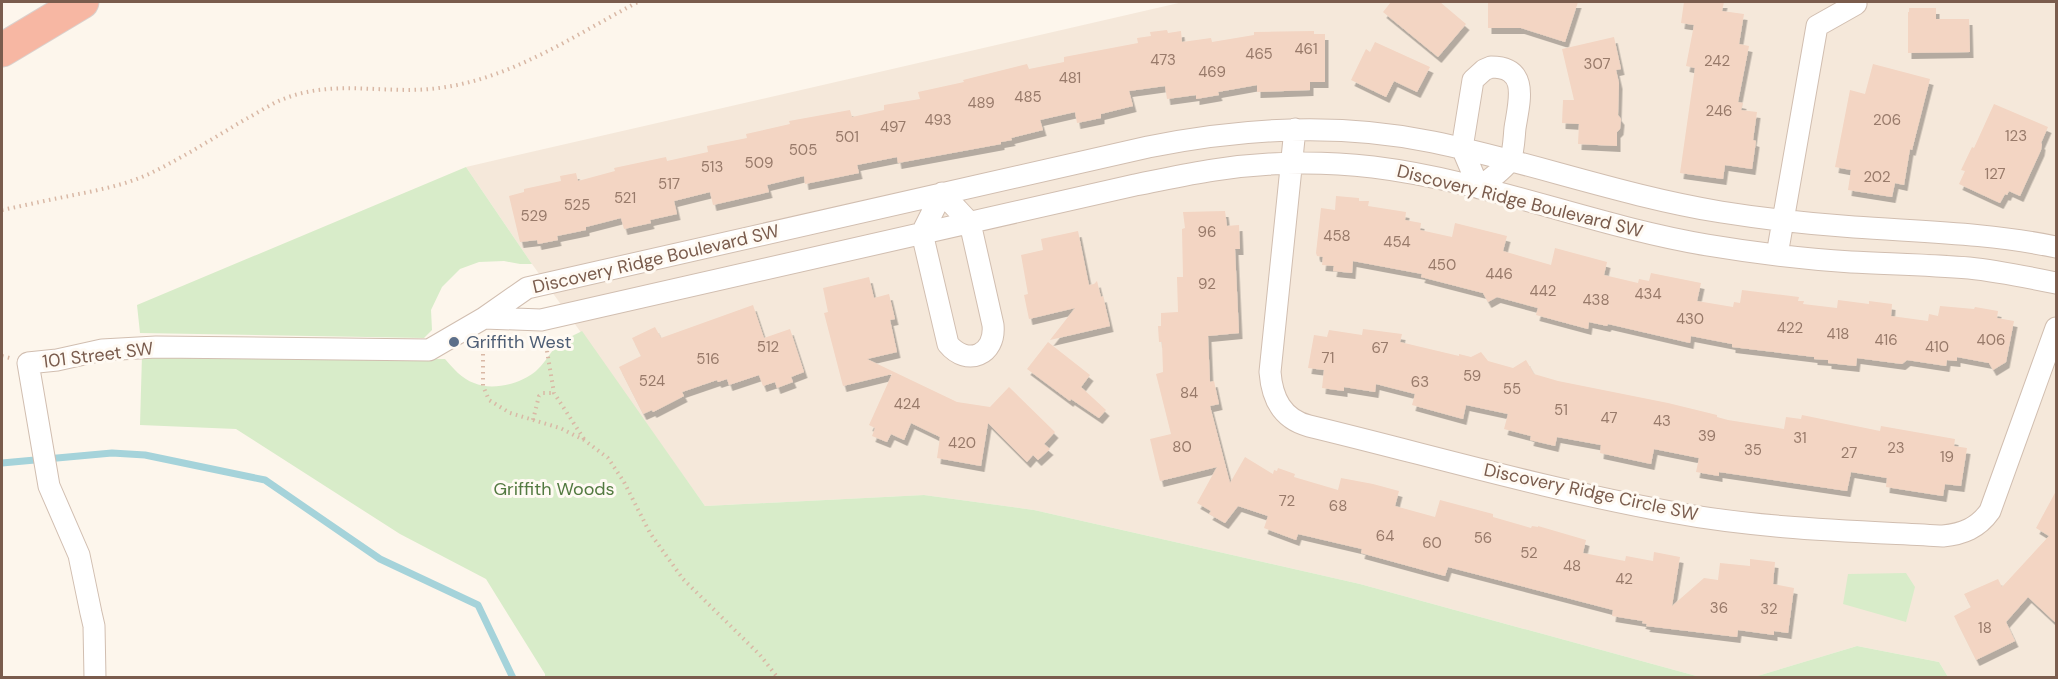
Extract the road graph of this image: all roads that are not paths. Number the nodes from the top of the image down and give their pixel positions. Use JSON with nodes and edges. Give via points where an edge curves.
{"nodes":[{"id":1,"x":82,"y":2,"type":"edge"},
{"id":2,"x":1856,"y":4,"type":"dead end"},
{"id":3,"x":2,"y":50,"type":"edge"},
{"id":4,"x":1295,"y":129,"type":"junction"},
{"id":5,"x":1462,"y":148,"type":"junction"},
{"id":6,"x":1509,"y":161,"type":"junction"},
{"id":7,"x":1292,"y":164,"type":"junction"},
{"id":8,"x":1479,"y":188,"type":"junction"},
{"id":9,"x":942,"y":193,"type":"junction"},
{"id":10,"x":1783,"y":220,"type":"junction"},
{"id":11,"x":969,"y":223,"type":"junction"},
{"id":12,"x":922,"y":233,"type":"junction"},
{"id":13,"x":2056,"y":247,"type":"edge"},
{"id":14,"x":1777,"y":255,"type":"junction"},
{"id":15,"x":2056,"y":284,"type":"edge"},
{"id":16,"x":484,"y":318,"type":"junction"},
{"id":17,"x":2056,"y":328,"type":"edge"},
{"id":18,"x":95,"y":678,"type":"edge"}],
"edges":[{"from":1,"to":3,"type":"highway"},
{"from":2,"to":10,"type":"street","via":[[1816,26]]},
{"from":4,"to":5,"type":"street","name":"Discovery Ridge Boulevard SW","via":[[1393,135]]},
{"from":4,"to":7,"type":"street","name":"Discovery Ridge Circle SW"},
{"from":4,"to":9,"type":"street","name":"Discovery Ridge Boulevard SW","via":[[1190,138]]},
{"from":5,"to":6,"type":"street","name":"Discovery Ridge Boulevard SW"},
{"from":5,"to":6,"type":"street","via":[[1473,80],[1484,70],[1499,67],[1513,74],[1520,88]]},
{"from":5,"to":8,"type":"street"},
{"from":6,"to":8,"type":"street"},
{"from":6,"to":10,"type":"street","name":"Discovery Ridge Boulevard SW","via":[[1644,196],[1719,212]]},
{"from":7,"to":8,"type":"street","name":"Discovery Ridge Boulevard SW","via":[[1373,167]]},
{"from":7,"to":11,"type":"street","name":"Discovery Ridge Boulevard SW","via":[[1214,170]]},
{"from":7,"to":17,"type":"street","name":"Discovery Ridge Circle SW","via":[[1270,372],[1271,389],[1278,404],[1298,423],[1609,499],[1673,512],[1813,529],[1943,536],[1968,531],[1990,511]]},
{"from":8,"to":14,"type":"street","name":"Discovery Ridge Boulevard SW","via":[[1636,230]]},
{"from":9,"to":11,"type":"street"},
{"from":9,"to":12,"type":"street"},
{"from":9,"to":16,"type":"street","name":"Discovery Ridge Boulevard SW","via":[[528,288]]},
{"from":10,"to":13,"type":"street","name":"Discovery Ridge Boulevard SW","via":[[1973,234]]},
{"from":10,"to":14,"type":"street"},
{"from":11,"to":12,"type":"street","name":"Discovery Ridge Boulevard SW"},
{"from":11,"to":12,"type":"street","via":[[994,333],[988,348],[975,356],[959,355],[948,344]]},
{"from":12,"to":16,"type":"street","name":"Discovery Ridge Boulevard SW","via":[[541,320]]},
{"from":14,"to":15,"type":"street","name":"Discovery Ridge Boulevard SW","via":[[1970,268]]},
{"from":16,"to":18,"type":"street","name":"101 Street SW","via":[[429,350],[156,346],[102,350],[28,363],[48,486],[79,555],[94,626]]}]}
